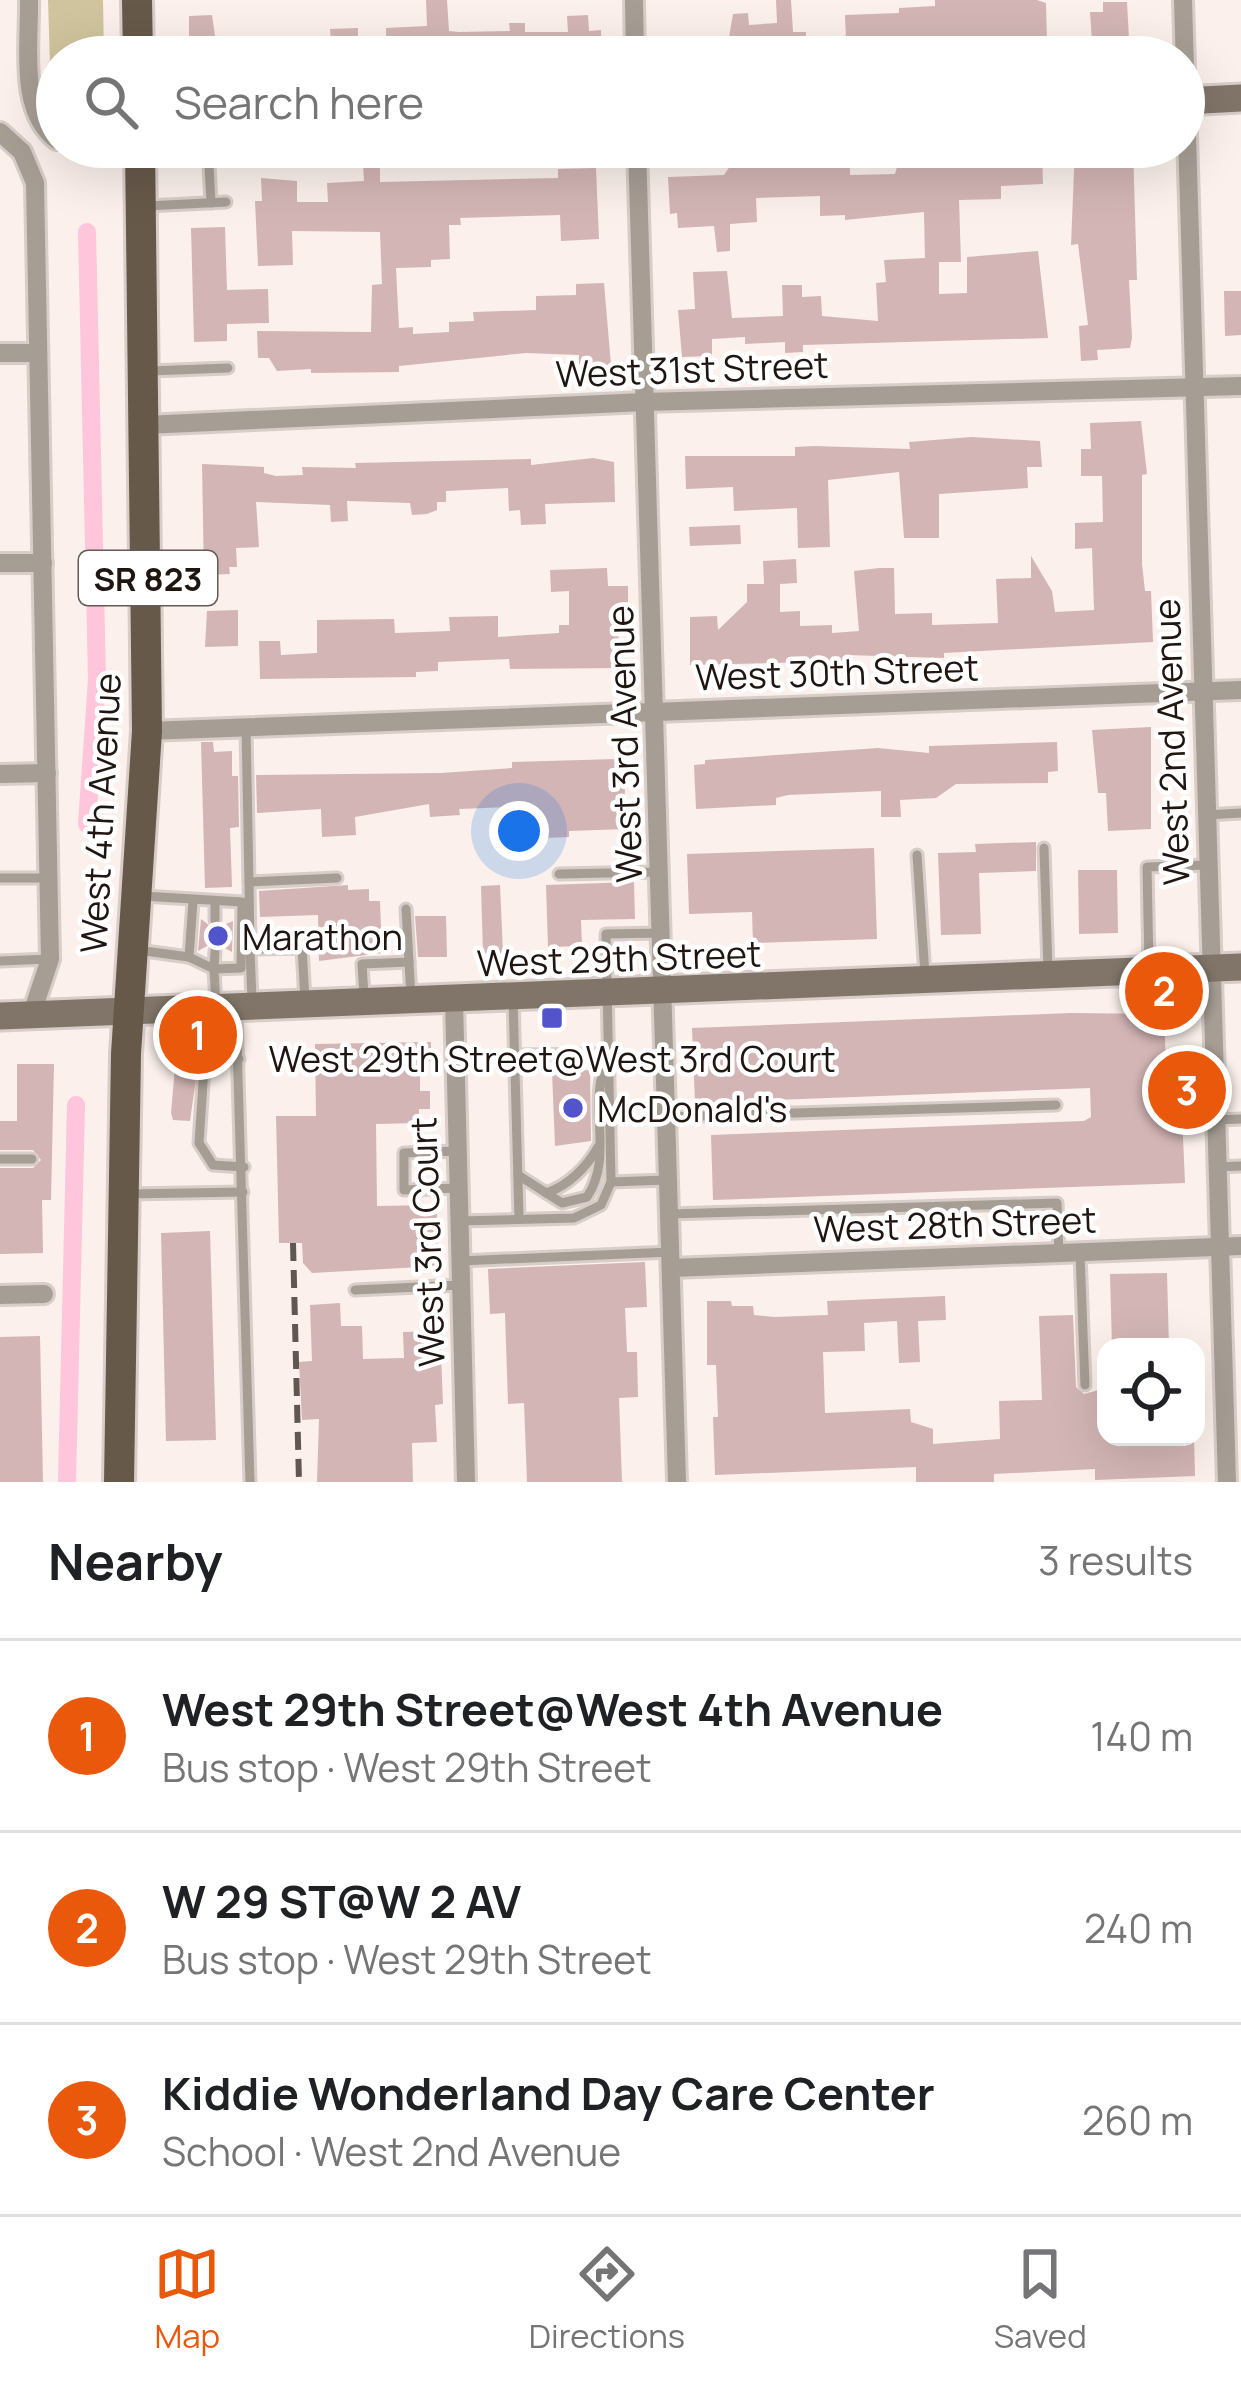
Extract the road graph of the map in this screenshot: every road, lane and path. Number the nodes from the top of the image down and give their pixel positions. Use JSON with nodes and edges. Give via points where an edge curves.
{"nodes":[{"id":1,"x":28,"y":0,"type":"edge"},
{"id":2,"x":137,"y":0,"type":"edge"},
{"id":3,"x":634,"y":0,"type":"edge"},
{"id":4,"x":1183,"y":0,"type":"edge"},
{"id":5,"x":138,"y":36,"type":"edge"},
{"id":6,"x":635,"y":36,"type":"edge"},
{"id":7,"x":1184,"y":36,"type":"edge"},
{"id":8,"x":1241,"y":98,"type":"edge"},
{"id":9,"x":1205,"y":100,"type":"edge"},
{"id":10,"x":36,"y":112,"type":"edge"},
{"id":11,"x":0,"y":132,"type":"edge"},
{"id":12,"x":141,"y":168,"type":"edge"},
{"id":13,"x":209,"y":168,"type":"edge"},
{"id":14,"x":638,"y":168,"type":"edge"},
{"id":15,"x":1189,"y":168,"type":"edge"},
{"id":16,"x":226,"y":202,"type":"dead end"},
{"id":17,"x":211,"y":203,"type":"junction"},
{"id":18,"x":142,"y":206,"type":"junction"},
{"id":19,"x":0,"y":352,"type":"edge"},
{"id":20,"x":37,"y":353,"type":"junction"},
{"id":21,"x":228,"y":368,"type":"dead end"},
{"id":22,"x":145,"y":371,"type":"junction"},
{"id":23,"x":1241,"y":386,"type":"edge"},
{"id":24,"x":1197,"y":388,"type":"junction"},
{"id":25,"x":644,"y":402,"type":"junction"},
{"id":26,"x":145,"y":425,"type":"junction"},
{"id":27,"x":0,"y":563,"type":"edge"},
{"id":28,"x":43,"y":563,"type":"junction"},
{"id":29,"x":1241,"y":690,"type":"edge"},
{"id":30,"x":1202,"y":692,"type":"junction"},
{"id":31,"x":657,"y":712,"type":"junction"},
{"id":32,"x":246,"y":727,"type":"junction"},
{"id":33,"x":147,"y":731,"type":"junction"},
{"id":34,"x":47,"y":773,"type":"junction"},
{"id":35,"x":0,"y":774,"type":"edge"},
{"id":36,"x":1241,"y":813,"type":"edge"},
{"id":37,"x":1206,"y":815,"type":"junction"},
{"id":38,"x":1044,"y":848,"type":"dead end"},
{"id":39,"x":917,"y":855,"type":"dead end"},
{"id":40,"x":1208,"y":865,"type":"junction"},
{"id":41,"x":662,"y":872,"type":"junction"},
{"id":42,"x":560,"y":874,"type":"dead end"},
{"id":43,"x":0,"y":878,"type":"edge"},
{"id":44,"x":50,"y":878,"type":"junction"},
{"id":45,"x":337,"y":878,"type":"dead end"},
{"id":46,"x":249,"y":882,"type":"junction"},
{"id":47,"x":138,"y":896,"type":"junction"},
{"id":48,"x":193,"y":901,"type":"junction"},
{"id":49,"x":215,"y":902,"type":"junction"},
{"id":50,"x":406,"y":909,"type":"dead end"},
{"id":51,"x":215,"y":920,"type":"dead end"},
{"id":52,"x":662,"y":933,"type":"junction"},
{"id":53,"x":250,"y":949,"type":"junction"},
{"id":54,"x":131,"y":950,"type":"junction"},
{"id":55,"x":215,"y":951,"type":"dead end"},
{"id":56,"x":189,"y":957,"type":"junction"},
{"id":57,"x":50,"y":959,"type":"junction"},
{"id":58,"x":0,"y":961,"type":"edge"},
{"id":59,"x":409,"y":962,"type":"junction"},
{"id":60,"x":1241,"y":967,"type":"edge"},
{"id":61,"x":1211,"y":968,"type":"junction"},
{"id":62,"x":214,"y":969,"type":"junction"},
{"id":63,"x":1149,"y":971,"type":"junction"},
{"id":64,"x":1048,"y":975,"type":"junction"},
{"id":65,"x":926,"y":980,"type":"junction"},
{"id":66,"x":664,"y":992,"type":"junction"},
{"id":67,"x":609,"y":994,"type":"junction"},
{"id":68,"x":512,"y":998,"type":"junction"},
{"id":69,"x":454,"y":1000,"type":"junction"},
{"id":70,"x":411,"y":1002,"type":"junction"},
{"id":71,"x":365,"y":1004,"type":"junction"},
{"id":72,"x":305,"y":1006,"type":"junction"},
{"id":73,"x":235,"y":1009,"type":"junction"},
{"id":74,"x":129,"y":1014,"type":"junction"},
{"id":75,"x":0,"y":1016,"type":"edge"},
{"id":76,"x":31,"y":1016,"type":"junction"},
{"id":77,"x":610,"y":1054,"type":"junction"},
{"id":78,"x":514,"y":1055,"type":"junction"},
{"id":79,"x":239,"y":1059,"type":"junction"},
{"id":80,"x":1056,"y":1106,"type":"dead end"},
{"id":81,"x":668,"y":1118,"type":"junction"},
{"id":82,"x":1241,"y":1119,"type":"edge"},
{"id":83,"x":1216,"y":1120,"type":"junction"},
{"id":84,"x":599,"y":1145,"type":"junction"},
{"id":85,"x":458,"y":1151,"type":"junction"},
{"id":86,"x":0,"y":1159,"type":"edge"},
{"id":87,"x":32,"y":1159,"type":"dead end"},
{"id":88,"x":1241,"y":1166,"type":"edge"},
{"id":89,"x":244,"y":1167,"type":"junction"},
{"id":90,"x":1217,"y":1167,"type":"junction"},
{"id":91,"x":518,"y":1175,"type":"junction"},
{"id":92,"x":669,"y":1180,"type":"junction"},
{"id":93,"x":611,"y":1182,"type":"junction"},
{"id":94,"x":459,"y":1188,"type":"junction"},
{"id":95,"x":243,"y":1192,"type":"junction"},
{"id":96,"x":545,"y":1193,"type":"junction"},
{"id":97,"x":122,"y":1195,"type":"junction"},
{"id":98,"x":670,"y":1214,"type":"junction"},
{"id":99,"x":519,"y":1218,"type":"junction"},
{"id":100,"x":460,"y":1221,"type":"junction"},
{"id":101,"x":1241,"y":1246,"type":"edge"},
{"id":102,"x":1220,"y":1247,"type":"junction"},
{"id":103,"x":1080,"y":1253,"type":"junction"},
{"id":104,"x":1059,"y":1254,"type":"junction"},
{"id":105,"x":671,"y":1260,"type":"junction"},
{"id":106,"x":460,"y":1261,"type":"junction"},
{"id":107,"x":461,"y":1285,"type":"junction"},
{"id":108,"x":355,"y":1290,"type":"dead end"},
{"id":109,"x":44,"y":1294,"type":"dead end"},
{"id":110,"x":0,"y":1295,"type":"edge"},
{"id":111,"x":1084,"y":1385,"type":"dead end"},
{"id":112,"x":118,"y":1482,"type":"edge"},
{"id":113,"x":250,"y":1482,"type":"edge"},
{"id":114,"x":466,"y":1482,"type":"edge"},
{"id":115,"x":677,"y":1482,"type":"edge"},
{"id":116,"x":1227,"y":1482,"type":"edge"}],
"edges":[{"from":1,"to":10,"type":"street"},
{"from":2,"to":5,"type":"main road"},
{"from":3,"to":6,"type":"street"},
{"from":4,"to":7,"type":"street","name":"West 2nd Avenue"},
{"from":8,"to":9,"type":"street"},
{"from":11,"to":20,"type":"street","name":"West 4th Avenue","via":[[22,152],[35,184]]},
{"from":12,"to":18,"type":"main road","name":"West 4th Avenue","number":"SR 823"},
{"from":13,"to":17,"type":"lane"},
{"from":14,"to":25,"type":"street","name":"West 3rd Avenue"},
{"from":15,"to":24,"type":"street","name":"West 2nd Avenue"},
{"from":16,"to":17,"type":"lane"},
{"from":17,"to":18,"type":"lane"},
{"from":18,"to":22,"type":"main road","name":"West 4th Avenue","number":"SR 823"},
{"from":19,"to":20,"type":"street"},
{"from":20,"to":28,"type":"street","name":"West 4th Avenue"},
{"from":21,"to":22,"type":"lane"},
{"from":22,"to":26,"type":"main road","name":"West 4th Avenue","number":"SR 823"},
{"from":23,"to":24,"type":"street","name":"West 31st Street"},
{"from":24,"to":25,"type":"street","name":"West 31st Street"},
{"from":24,"to":30,"type":"street","name":"West 2nd Avenue"},
{"from":25,"to":26,"type":"street","name":"West 31st Street"},
{"from":25,"to":31,"type":"street","name":"West 3rd Avenue"},
{"from":26,"to":33,"type":"main road","name":"West 4th Avenue","number":"SR 823"},
{"from":27,"to":28,"type":"street"},
{"from":28,"to":34,"type":"street","name":"West 4th Avenue"},
{"from":29,"to":30,"type":"street","name":"West 30th Street"},
{"from":30,"to":31,"type":"street","name":"West 30th Street"},
{"from":30,"to":37,"type":"street","name":"West 2nd Avenue"},
{"from":31,"to":32,"type":"street","name":"West 30th Street"},
{"from":31,"to":41,"type":"street","name":"West 3rd Avenue"},
{"from":32,"to":33,"type":"street","name":"West 30th Street"},
{"from":32,"to":46,"type":"lane"},
{"from":33,"to":47,"type":"main road","name":"West 4th Avenue","number":"SR 823"},
{"from":34,"to":35,"type":"street"},
{"from":34,"to":44,"type":"street","name":"West 4th Avenue"},
{"from":36,"to":37,"type":"lane"},
{"from":37,"to":40,"type":"street","name":"West 2nd Avenue"},
{"from":38,"to":64,"type":"lane"},
{"from":39,"to":65,"type":"lane"},
{"from":40,"to":61,"type":"street","name":"West 2nd Avenue"},
{"from":40,"to":63,"type":"lane","via":[[1148,867]]},
{"from":41,"to":42,"type":"lane"},
{"from":41,"to":52,"type":"street","name":"West 3rd Avenue"},
{"from":43,"to":44,"type":"lane"},
{"from":44,"to":57,"type":"street","name":"West 4th Avenue"},
{"from":45,"to":46,"type":"lane"},
{"from":46,"to":53,"type":"lane"},
{"from":47,"to":48,"type":"lane"},
{"from":47,"to":54,"type":"main road","name":"West 4th Avenue","number":"SR 823"},
{"from":48,"to":49,"type":"lane"},
{"from":48,"to":56,"type":"lane"},
{"from":49,"to":51,"type":"lane"},
{"from":49,"to":62,"type":"lane","via":[[242,902],[242,968]]},
{"from":50,"to":59,"type":"lane"},
{"from":52,"to":66,"type":"street","name":"West 3rd Avenue"},
{"from":52,"to":67,"type":"lane","via":[[606,934]]},
{"from":53,"to":72,"type":"lane","via":[[302,948]]},
{"from":53,"to":73,"type":"lane"},
{"from":54,"to":56,"type":"lane"},
{"from":54,"to":74,"type":"main road","name":"West 4th Avenue","number":"SR 823"},
{"from":55,"to":62,"type":"lane"},
{"from":56,"to":62,"type":"lane"},
{"from":57,"to":58,"type":"lane"},
{"from":57,"to":76,"type":"street","name":"West 4th Avenue"},
{"from":59,"to":70,"type":"lane"},
{"from":59,"to":71,"type":"lane","via":[[362,964]]},
{"from":60,"to":61,"type":"street","name":"West 29th Street"},
{"from":61,"to":63,"type":"street","name":"West 29th Street"},
{"from":61,"to":83,"type":"street","name":"West 2nd Avenue"},
{"from":62,"to":73,"type":"lane"},
{"from":63,"to":64,"type":"street","name":"West 29th Street"},
{"from":64,"to":65,"type":"street","name":"West 29th Street"},
{"from":65,"to":66,"type":"street","name":"West 29th Street"},
{"from":66,"to":67,"type":"street","name":"West 29th Street"},
{"from":66,"to":81,"type":"street","name":"West 3rd Avenue"},
{"from":67,"to":68,"type":"street","name":"West 29th Street"},
{"from":67,"to":77,"type":"lane"},
{"from":68,"to":69,"type":"street","name":"West 29th Street"},
{"from":68,"to":78,"type":"lane"},
{"from":69,"to":70,"type":"street","name":"West 29th Street"},
{"from":69,"to":85,"type":"street","name":"West 3rd Court"},
{"from":70,"to":71,"type":"street","name":"West 29th Street"},
{"from":71,"to":72,"type":"street","name":"West 29th Street"},
{"from":72,"to":73,"type":"street","name":"West 29th Street"},
{"from":73,"to":74,"type":"street","name":"West 29th Street"},
{"from":73,"to":79,"type":"lane"},
{"from":74,"to":76,"type":"street","name":"West 29th Street"},
{"from":74,"to":97,"type":"main road","name":"West 4th Avenue","number":"SR 823"},
{"from":75,"to":76,"type":"street","name":"West 29th Street"},
{"from":77,"to":78,"type":"lane"},
{"from":77,"to":84,"type":"lane","via":[[597,1079]]},
{"from":77,"to":93,"type":"lane"},
{"from":78,"to":91,"type":"lane"},
{"from":79,"to":89,"type":"lane"},
{"from":79,"to":89,"type":"lane","via":[[204,1068],[199,1143],[213,1165]]},
{"from":80,"to":81,"type":"lane"},
{"from":81,"to":92,"type":"street","name":"West 3rd Avenue"},
{"from":82,"to":83,"type":"lane"},
{"from":83,"to":90,"type":"street","name":"West 2nd Avenue"},
{"from":84,"to":96,"type":"lane","via":[[590,1162]]},
{"from":84,"to":96,"type":"lane","via":[[599,1172],[586,1197],[562,1203]]},
{"from":85,"to":94,"type":"street","name":"West 3rd Court"},
{"from":85,"to":94,"type":"lane","via":[[404,1153],[404,1190]]},
{"from":86,"to":87,"type":"lane"},
{"from":88,"to":90,"type":"lane"},
{"from":89,"to":95,"type":"lane"},
{"from":90,"to":102,"type":"street","name":"West 2nd Avenue"},
{"from":91,"to":96,"type":"lane"},
{"from":91,"to":99,"type":"lane"},
{"from":92,"to":93,"type":"lane"},
{"from":92,"to":98,"type":"street","name":"West 3rd Avenue"},
{"from":93,"to":99,"type":"lane","via":[[587,1216]]},
{"from":94,"to":100,"type":"street","name":"West 3rd Court"},
{"from":95,"to":97,"type":"lane"},
{"from":95,"to":113,"type":"lane"},
{"from":97,"to":112,"type":"main road","name":"West 4th Avenue","number":"SR 823"},
{"from":98,"to":104,"type":"lane","via":[[1057,1203]]},
{"from":98,"to":105,"type":"street","name":"West 3rd Avenue"},
{"from":99,"to":100,"type":"lane"},
{"from":100,"to":106,"type":"street","name":"West 3rd Court"},
{"from":101,"to":102,"type":"street","name":"West 28th Street"},
{"from":102,"to":103,"type":"street","name":"West 28th Street"},
{"from":102,"to":116,"type":"street","name":"West 2nd Avenue"},
{"from":103,"to":104,"type":"street","name":"West 28th Street"},
{"from":103,"to":111,"type":"lane"},
{"from":104,"to":105,"type":"street","name":"West 28th Street"},
{"from":105,"to":106,"type":"lane"},
{"from":105,"to":115,"type":"street","name":"West 3rd Avenue"},
{"from":106,"to":107,"type":"street","name":"West 3rd Court"},
{"from":107,"to":108,"type":"lane"},
{"from":107,"to":114,"type":"street","name":"West 3rd Court"},
{"from":109,"to":110,"type":"street"}]}
